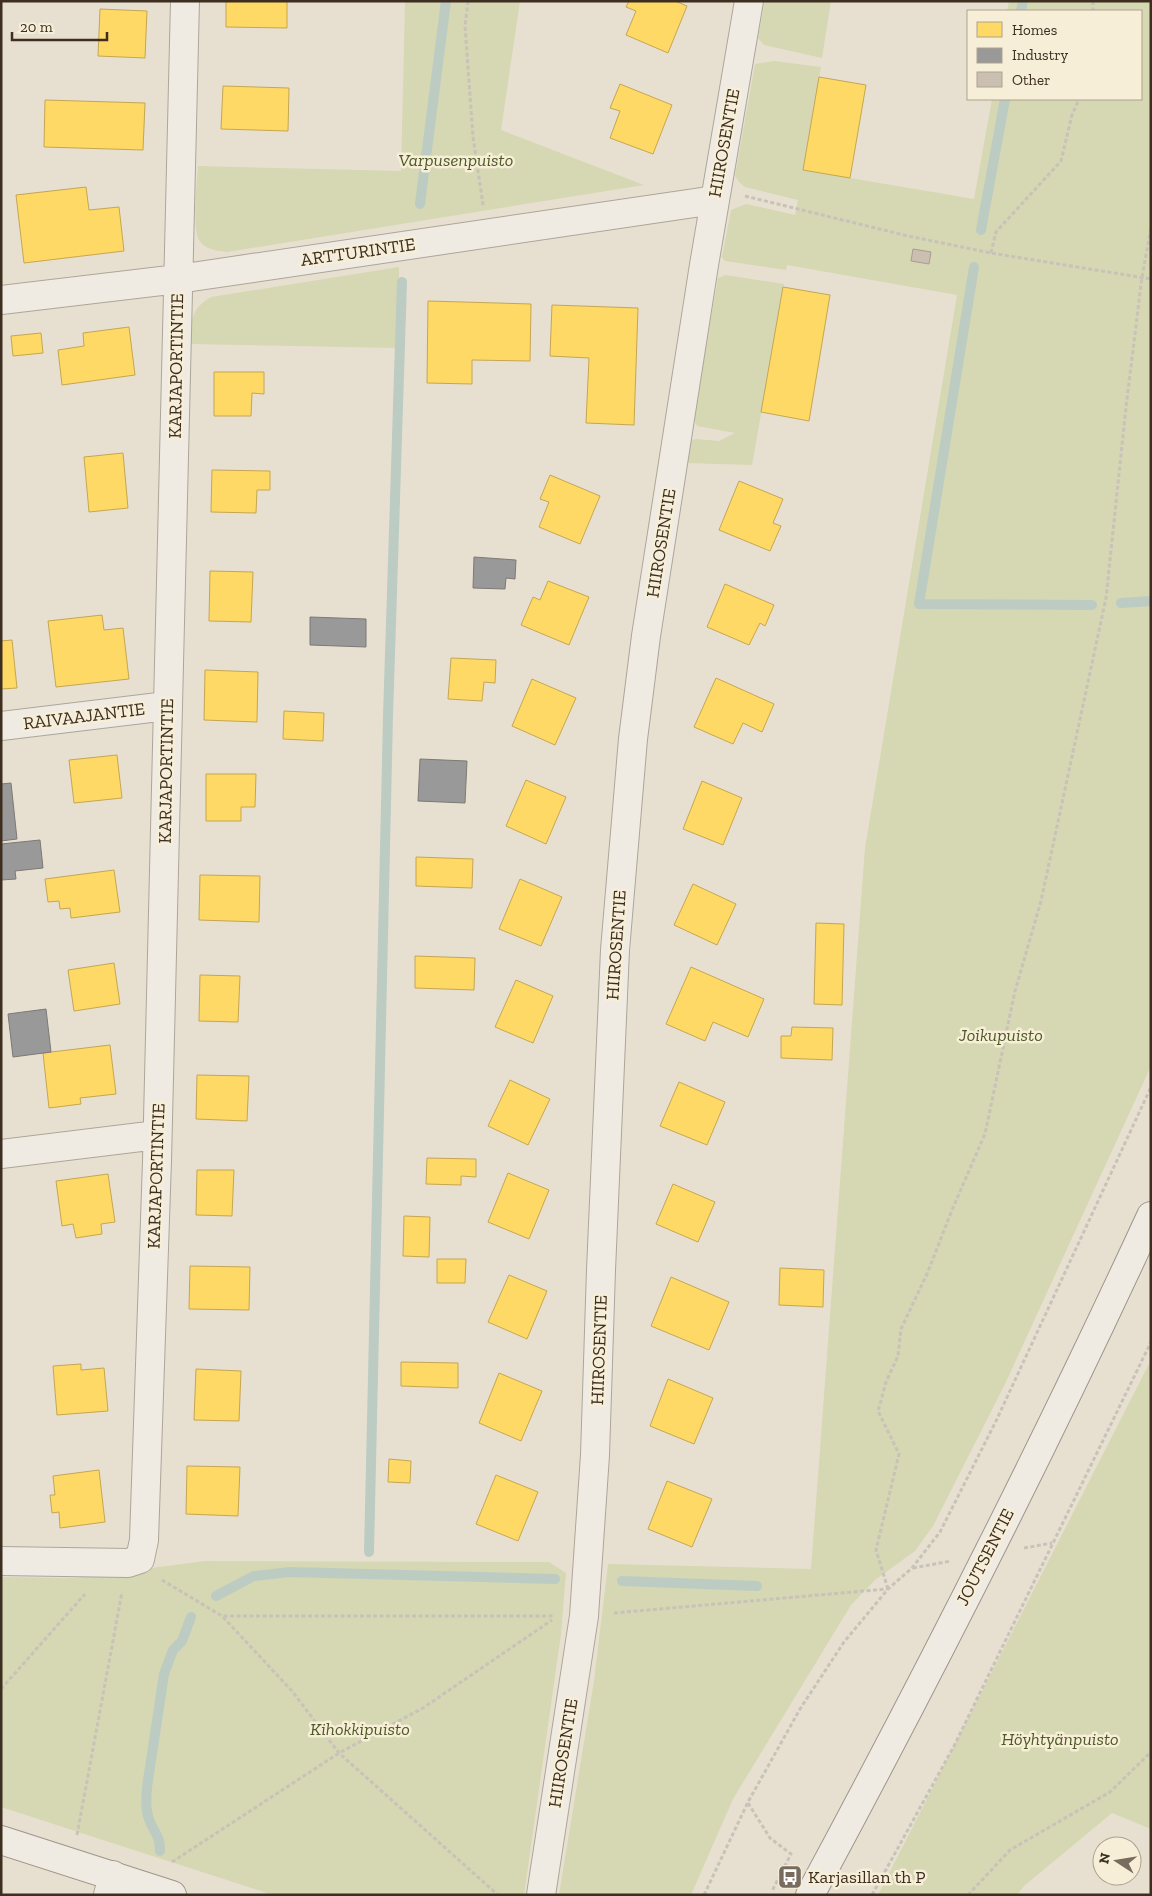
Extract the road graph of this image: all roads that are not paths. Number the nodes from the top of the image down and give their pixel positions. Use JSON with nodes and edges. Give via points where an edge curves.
{"nodes":[{"id":1,"x":185,"y":1,"type":"edge"},
{"id":2,"x":749,"y":1,"type":"edge"},
{"id":3,"x":715,"y":200,"type":"junction"},
{"id":4,"x":178,"y":279,"type":"junction"},
{"id":5,"x":1,"y":300,"type":"edge"},
{"id":6,"x":167,"y":706,"type":"junction"},
{"id":7,"x":1,"y":726,"type":"edge"},
{"id":8,"x":157,"y":1135,"type":"junction"},
{"id":9,"x":1,"y":1154,"type":"edge"},
{"id":10,"x":1151,"y":1216,"type":"edge"},
{"id":11,"x":1,"y":1561,"type":"edge"},
{"id":12,"x":1,"y":1840,"type":"edge"},
{"id":13,"x":111,"y":1885,"type":"edge"},
{"id":14,"x":172,"y":1895,"type":"edge"},
{"id":15,"x":541,"y":1895,"type":"edge"},
{"id":16,"x":810,"y":1895,"type":"edge"}],
"edges":[{"from":1,"to":4,"type":"street","name":"KARJAPORTINTIE"},
{"from":2,"to":3,"type":"street","name":"HIIROSENTIE"},
{"from":3,"to":4,"type":"street","name":"ARTTURINTIE"},
{"from":3,"to":15,"type":"street","name":"HIIROSENTIE","via":[[646,636],[633,739],[615,950],[595,1455],[584,1616]]},
{"from":4,"to":5,"type":"street","name":"ARTTURINTIE"},
{"from":4,"to":6,"type":"street","name":"KARJAPORTINTIE"},
{"from":6,"to":7,"type":"street","name":"RAIVAAJANTIE"},
{"from":6,"to":8,"type":"street","name":"KARJAPORTINTIE"},
{"from":8,"to":9,"type":"street"},
{"from":8,"to":11,"type":"street","name":"KARJAPORTINTIE","via":[[144,1540],[140,1560],[128,1563]]},
{"from":10,"to":16,"type":"street","name":"JOUTSENTIE","via":[[1102,1323],[987,1554]]},
{"from":12,"to":13,"type":"street"},
{"from":13,"to":14,"type":"street"}]}
